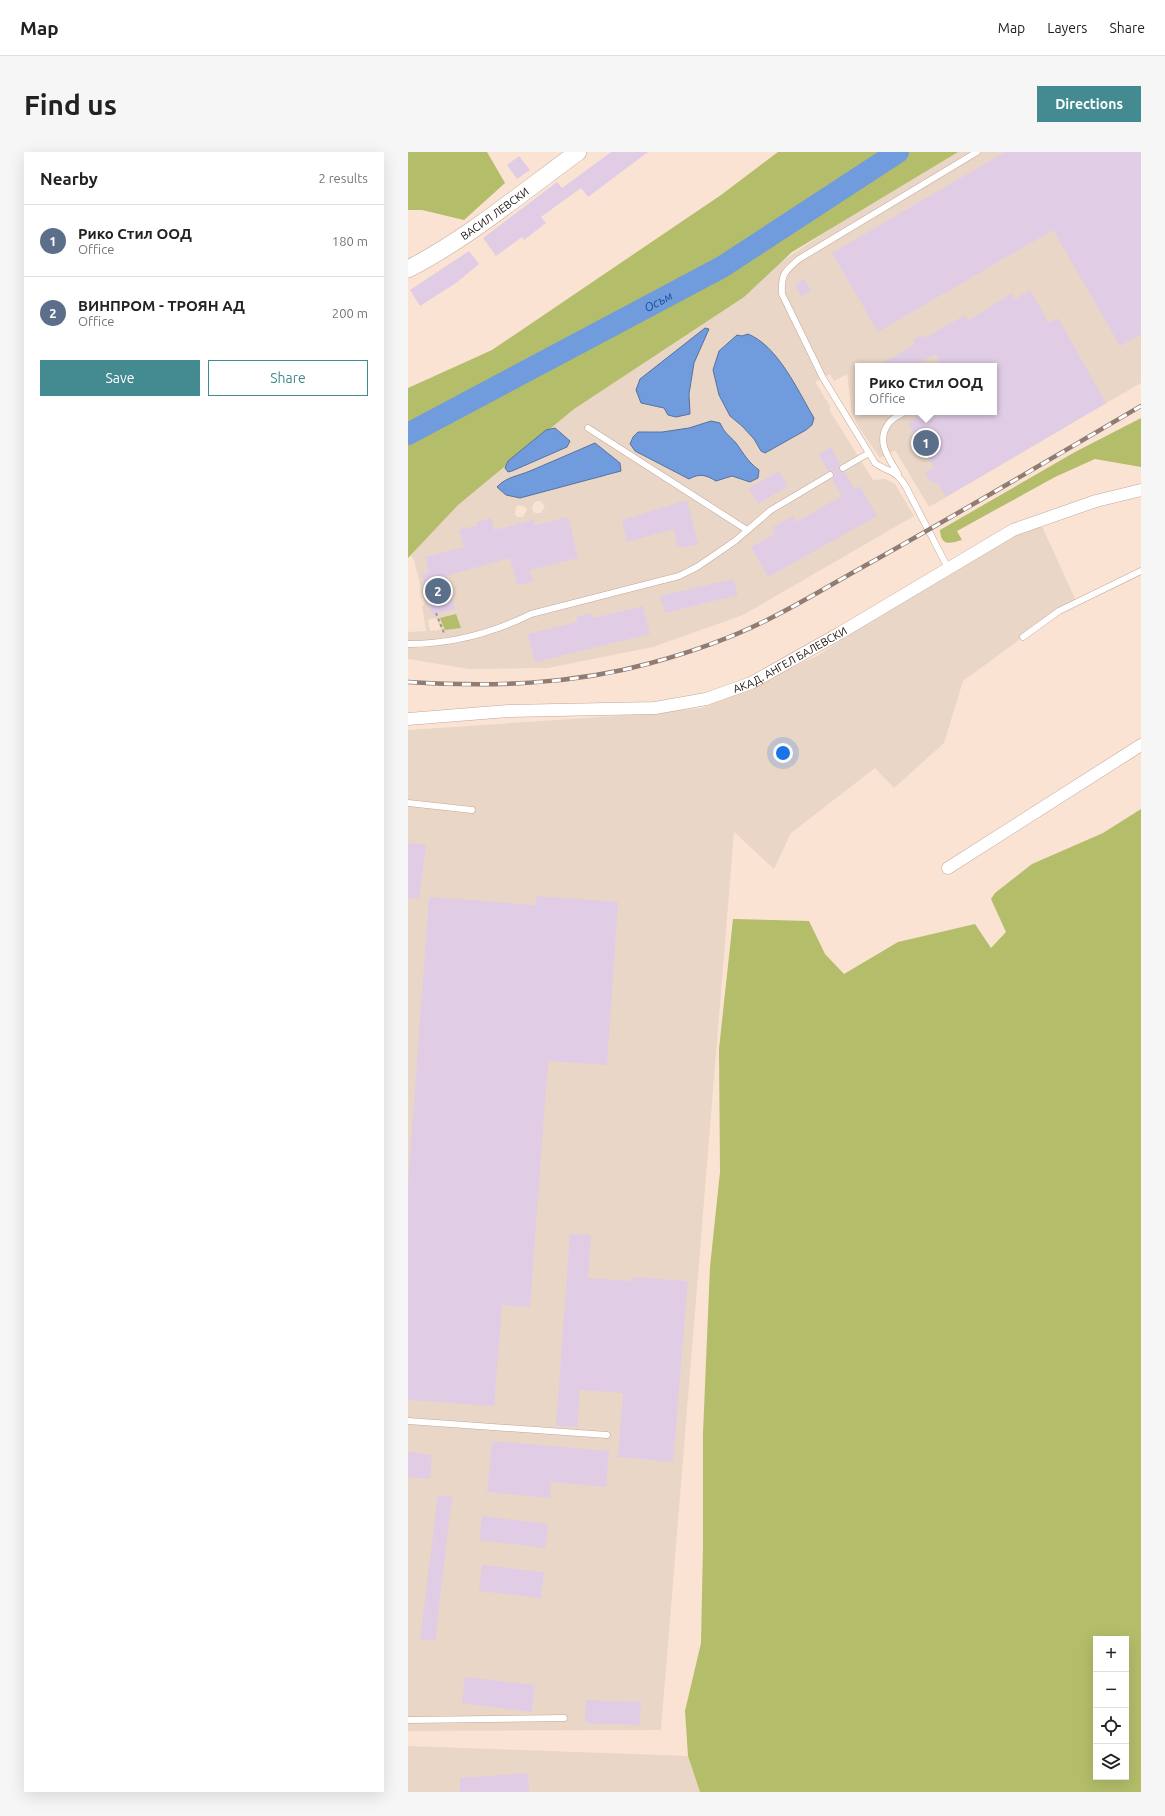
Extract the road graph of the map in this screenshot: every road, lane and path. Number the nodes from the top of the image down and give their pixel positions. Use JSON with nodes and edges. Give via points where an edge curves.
{"nodes":[{"id":1,"x":578,"y":152,"type":"edge"},
{"id":2,"x":977,"y":152,"type":"edge"},
{"id":3,"x":408,"y":269,"type":"edge"},
{"id":4,"x":900,"y":415,"type":"edge"},
{"id":5,"x":588,"y":428,"type":"dead end"},
{"id":6,"x":869,"y":452,"type":"junction"},
{"id":7,"x":842,"y":468,"type":"dead end"},
{"id":8,"x":830,"y":475,"type":"dead end"},
{"id":9,"x":900,"y":478,"type":"junction"},
{"id":10,"x":1141,"y":490,"type":"edge"},
{"id":11,"x":747,"y":530,"type":"junction"},
{"id":12,"x":948,"y":568,"type":"junction"},
{"id":13,"x":1141,"y":571,"type":"edge"},
{"id":14,"x":436,"y":614,"type":"dead end"},
{"id":15,"x":1023,"y":637,"type":"dead end"},
{"id":16,"x":446,"y":641,"type":"junction"},
{"id":17,"x":408,"y":644,"type":"edge"},
{"id":18,"x":408,"y":719,"type":"edge"},
{"id":19,"x":1141,"y":745,"type":"edge"},
{"id":20,"x":408,"y":803,"type":"edge"},
{"id":21,"x":472,"y":810,"type":"dead end"},
{"id":22,"x":948,"y":868,"type":"dead end"},
{"id":23,"x":408,"y":1421,"type":"edge"},
{"id":24,"x":607,"y":1435,"type":"dead end"},
{"id":25,"x":564,"y":1718,"type":"dead end"},
{"id":26,"x":408,"y":1720,"type":"edge"}],
"edges":[{"from":1,"to":3,"type":"main road","name":"ВАСИЛ ЛЕВСКИ","via":[[483,222],[425,261]]},
{"from":2,"to":6,"type":"lane","via":[[799,259],[782,279],[782,294],[823,378]]},
{"from":4,"to":9,"type":"lane","via":[[889,422],[883,435],[883,447]]},
{"from":5,"to":11,"type":"lane"},
{"from":6,"to":7,"type":"lane"},
{"from":6,"to":9,"type":"lane","via":[[880,468]]},
{"from":8,"to":11,"type":"lane","via":[[771,510]]},
{"from":9,"to":12,"type":"lane"},
{"from":10,"to":12,"type":"street","name":"АКАД. АНГЕЛ БАЛЕВСКИ","via":[[1096,500],[1013,530]]},
{"from":11,"to":16,"type":"lane","via":[[697,567],[679,576],[531,614],[509,625]]},
{"from":12,"to":18,"type":"street","name":"АКАД. АНГЕЛ БАЛЕВСКИ","via":[[751,683],[706,699],[655,708],[508,711]]},
{"from":13,"to":15,"type":"lane","via":[[1059,611]]},
{"from":14,"to":16,"type":"path"},
{"from":16,"to":17,"type":"lane","via":[[434,644]]},
{"from":19,"to":22,"type":"street"},
{"from":20,"to":21,"type":"lane"},
{"from":23,"to":24,"type":"lane"},
{"from":25,"to":26,"type":"lane"}]}
